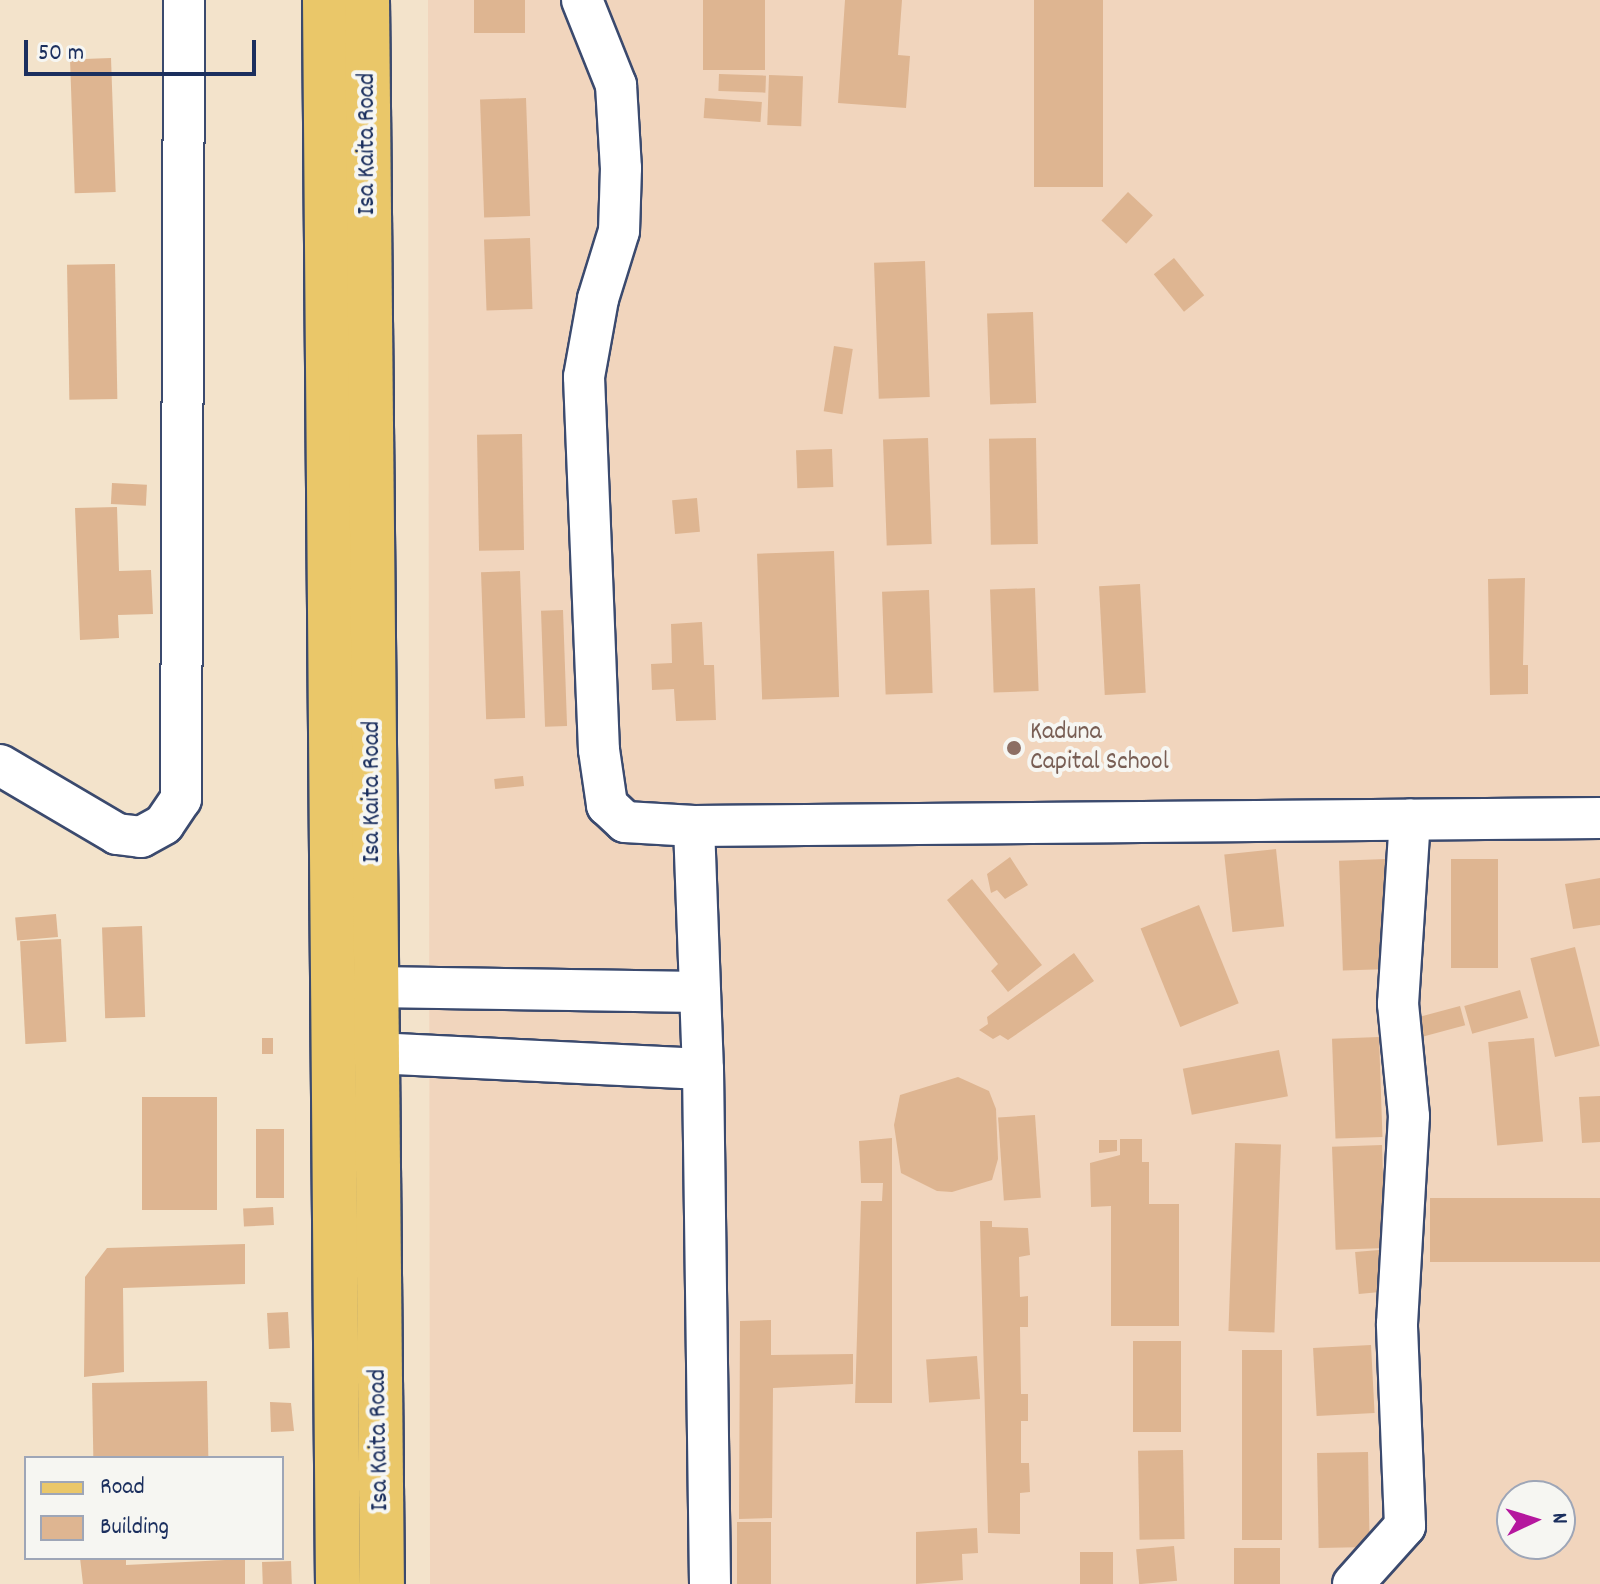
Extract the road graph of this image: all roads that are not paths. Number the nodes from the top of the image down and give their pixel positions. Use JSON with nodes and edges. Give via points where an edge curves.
{"nodes":[{"id":1,"x":184,"y":0,"type":"edge"},
{"id":2,"x":325,"y":0,"type":"edge"},
{"id":3,"x":367,"y":0,"type":"edge"},
{"id":4,"x":582,"y":0,"type":"edge"},
{"id":5,"x":0,"y":765,"type":"edge"},
{"id":6,"x":1600,"y":818,"type":"edge"},
{"id":7,"x":1410,"y":819,"type":"junction"},
{"id":8,"x":694,"y":826,"type":"junction"},
{"id":9,"x":374,"y":987,"type":"junction"},
{"id":10,"x":700,"y":992,"type":"junction"},
{"id":11,"x":375,"y":1053,"type":"junction"},
{"id":12,"x":703,"y":1069,"type":"junction"},
{"id":13,"x":338,"y":1584,"type":"edge"},
{"id":14,"x":382,"y":1584,"type":"edge"},
{"id":15,"x":710,"y":1584,"type":"edge"},
{"id":16,"x":1353,"y":1584,"type":"edge"}],
"edges":[{"from":1,"to":5,"type":"street","via":[[181,799],[164,824],[141,837],[117,834]]},
{"from":2,"to":13,"type":"main road","name":"Isa Kaita Road"},
{"from":3,"to":9,"type":"main road","name":"Isa Kaita Road"},
{"from":4,"to":8,"type":"street","via":[[616,85],[621,168],[619,231],[598,299],[584,377],[601,764],[607,805],[625,822]]},
{"from":6,"to":7,"type":"street"},
{"from":7,"to":8,"type":"street"},
{"from":7,"to":16,"type":"street","via":[[1398,1004],[1409,1116],[1397,1324],[1405,1526]]},
{"from":8,"to":10,"type":"street"},
{"from":9,"to":10,"type":"street"},
{"from":9,"to":11,"type":"main road","name":"Isa Kaita Road"},
{"from":10,"to":12,"type":"street"},
{"from":11,"to":12,"type":"street"},
{"from":11,"to":14,"type":"main road","name":"Isa Kaita Road"},
{"from":12,"to":15,"type":"street"}]}
